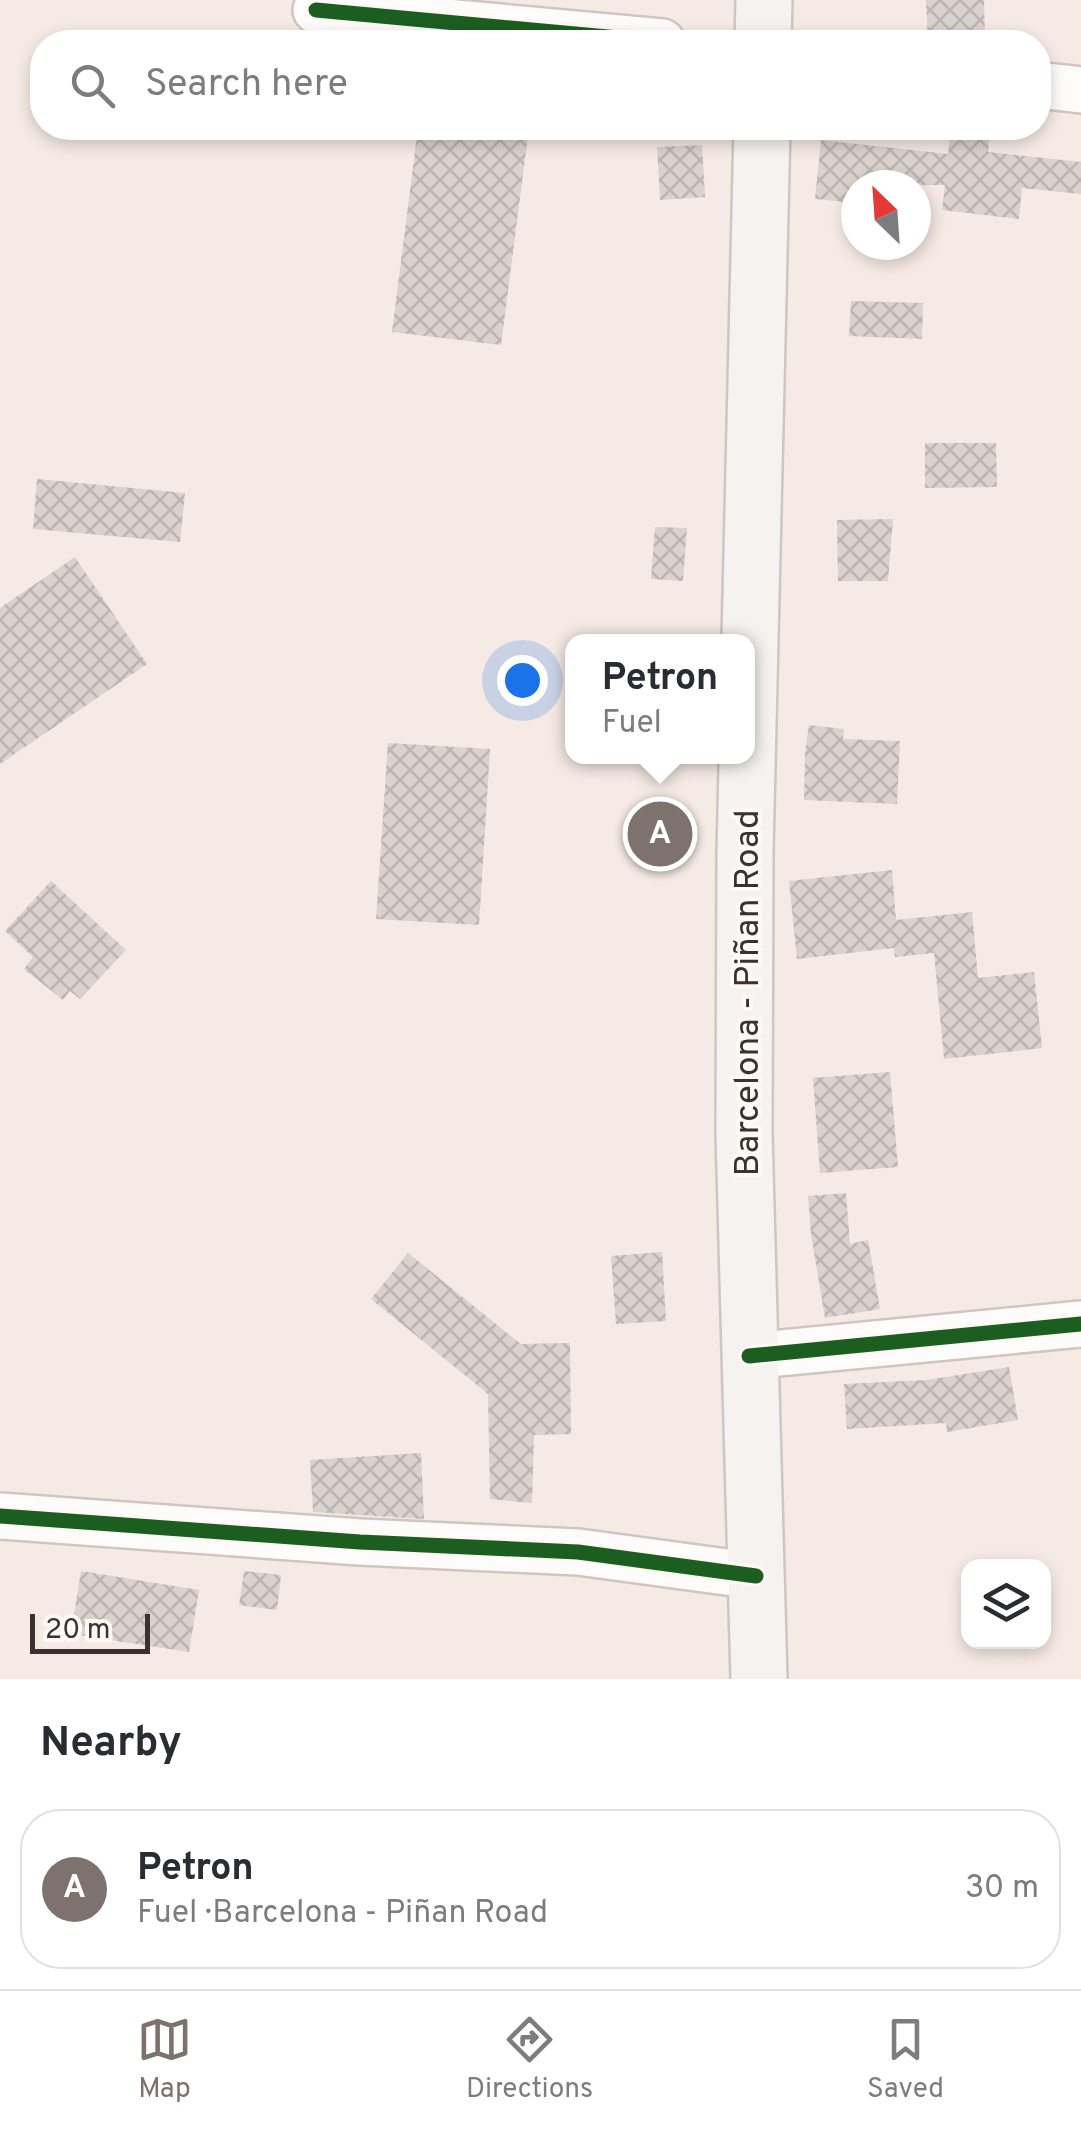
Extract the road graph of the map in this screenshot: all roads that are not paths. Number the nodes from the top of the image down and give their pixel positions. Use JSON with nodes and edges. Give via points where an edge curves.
{"nodes":[{"id":1,"x":764,"y":0,"type":"edge"},
{"id":2,"x":316,"y":10,"type":"dead end"},
{"id":3,"x":532,"y":30,"type":"edge"},
{"id":4,"x":764,"y":30,"type":"edge"},
{"id":5,"x":1051,"y":87,"type":"edge"},
{"id":6,"x":1081,"y":90,"type":"edge"},
{"id":7,"x":762,"y":140,"type":"edge"},
{"id":8,"x":750,"y":634,"type":"edge"},
{"id":9,"x":747,"y":764,"type":"edge"},
{"id":10,"x":1081,"y":1324,"type":"edge"},
{"id":11,"x":750,"y":1356,"type":"junction"},
{"id":12,"x":0,"y":1516,"type":"edge"},
{"id":13,"x":756,"y":1576,"type":"junction"},
{"id":14,"x":759,"y":1679,"type":"edge"}],
"edges":[{"from":1,"to":4,"type":"main road"},
{"from":2,"to":3,"type":"street"},
{"from":5,"to":6,"type":"street"},
{"from":7,"to":8,"type":"main road","name":"Barcelona - Piñan Road"},
{"from":9,"to":11,"type":"main road","name":"Barcelona - Piñan Road"},
{"from":10,"to":11,"type":"street"},
{"from":11,"to":13,"type":"main road","name":"Barcelona - Piñan Road"},
{"from":12,"to":13,"type":"street","via":[[578,1552]]},
{"from":13,"to":14,"type":"main road","name":"Barcelona - Piñan Road"}]}
